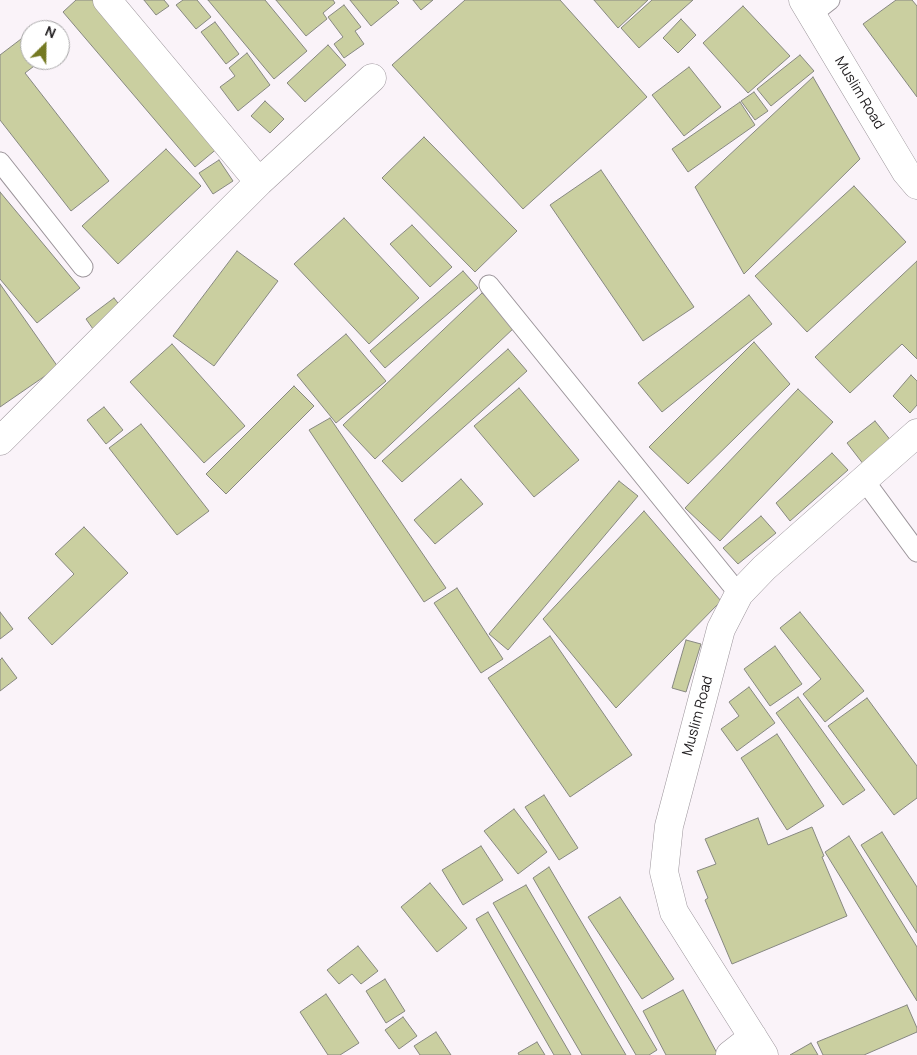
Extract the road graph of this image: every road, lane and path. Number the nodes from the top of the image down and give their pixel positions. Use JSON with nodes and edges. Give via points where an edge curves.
{"nodes":[{"id":1,"x":107,"y":0,"type":"edge"},
{"id":2,"x":815,"y":5,"type":"edge"},
{"id":3,"x":372,"y":78,"type":"dead end"},
{"id":4,"x":0,"y":162,"type":"edge"},
{"id":5,"x":259,"y":182,"type":"junction"},
{"id":6,"x":917,"y":184,"type":"edge"},
{"id":7,"x":83,"y":267,"type":"dead end"},
{"id":8,"x":489,"y":285,"type":"dead end"},
{"id":9,"x":917,"y":433,"type":"edge"},
{"id":10,"x":0,"y":441,"type":"edge"},
{"id":11,"x":864,"y":480,"type":"junction"},
{"id":12,"x":917,"y":552,"type":"edge"},
{"id":13,"x":738,"y":594,"type":"junction"},
{"id":14,"x":759,"y":1046,"type":"edge"},
{"id":15,"x":730,"y":1055,"type":"edge"}],
"edges":[{"from":1,"to":5,"type":"street"},
{"from":2,"to":6,"type":"street","name":"Muslim Road","via":[[906,172]]},
{"from":3,"to":5,"type":"street"},
{"from":4,"to":7,"type":"lane"},
{"from":5,"to":10,"type":"street"},
{"from":8,"to":13,"type":"lane"},
{"from":9,"to":11,"type":"street","name":"Muslim Road"},
{"from":11,"to":12,"type":"lane"},
{"from":11,"to":13,"type":"street","name":"Muslim Road"},
{"from":13,"to":14,"type":"street","name":"Muslim Road","via":[[721,629],[668,826],[664,872],[674,912]]},
{"from":14,"to":15,"type":"street"}]}
